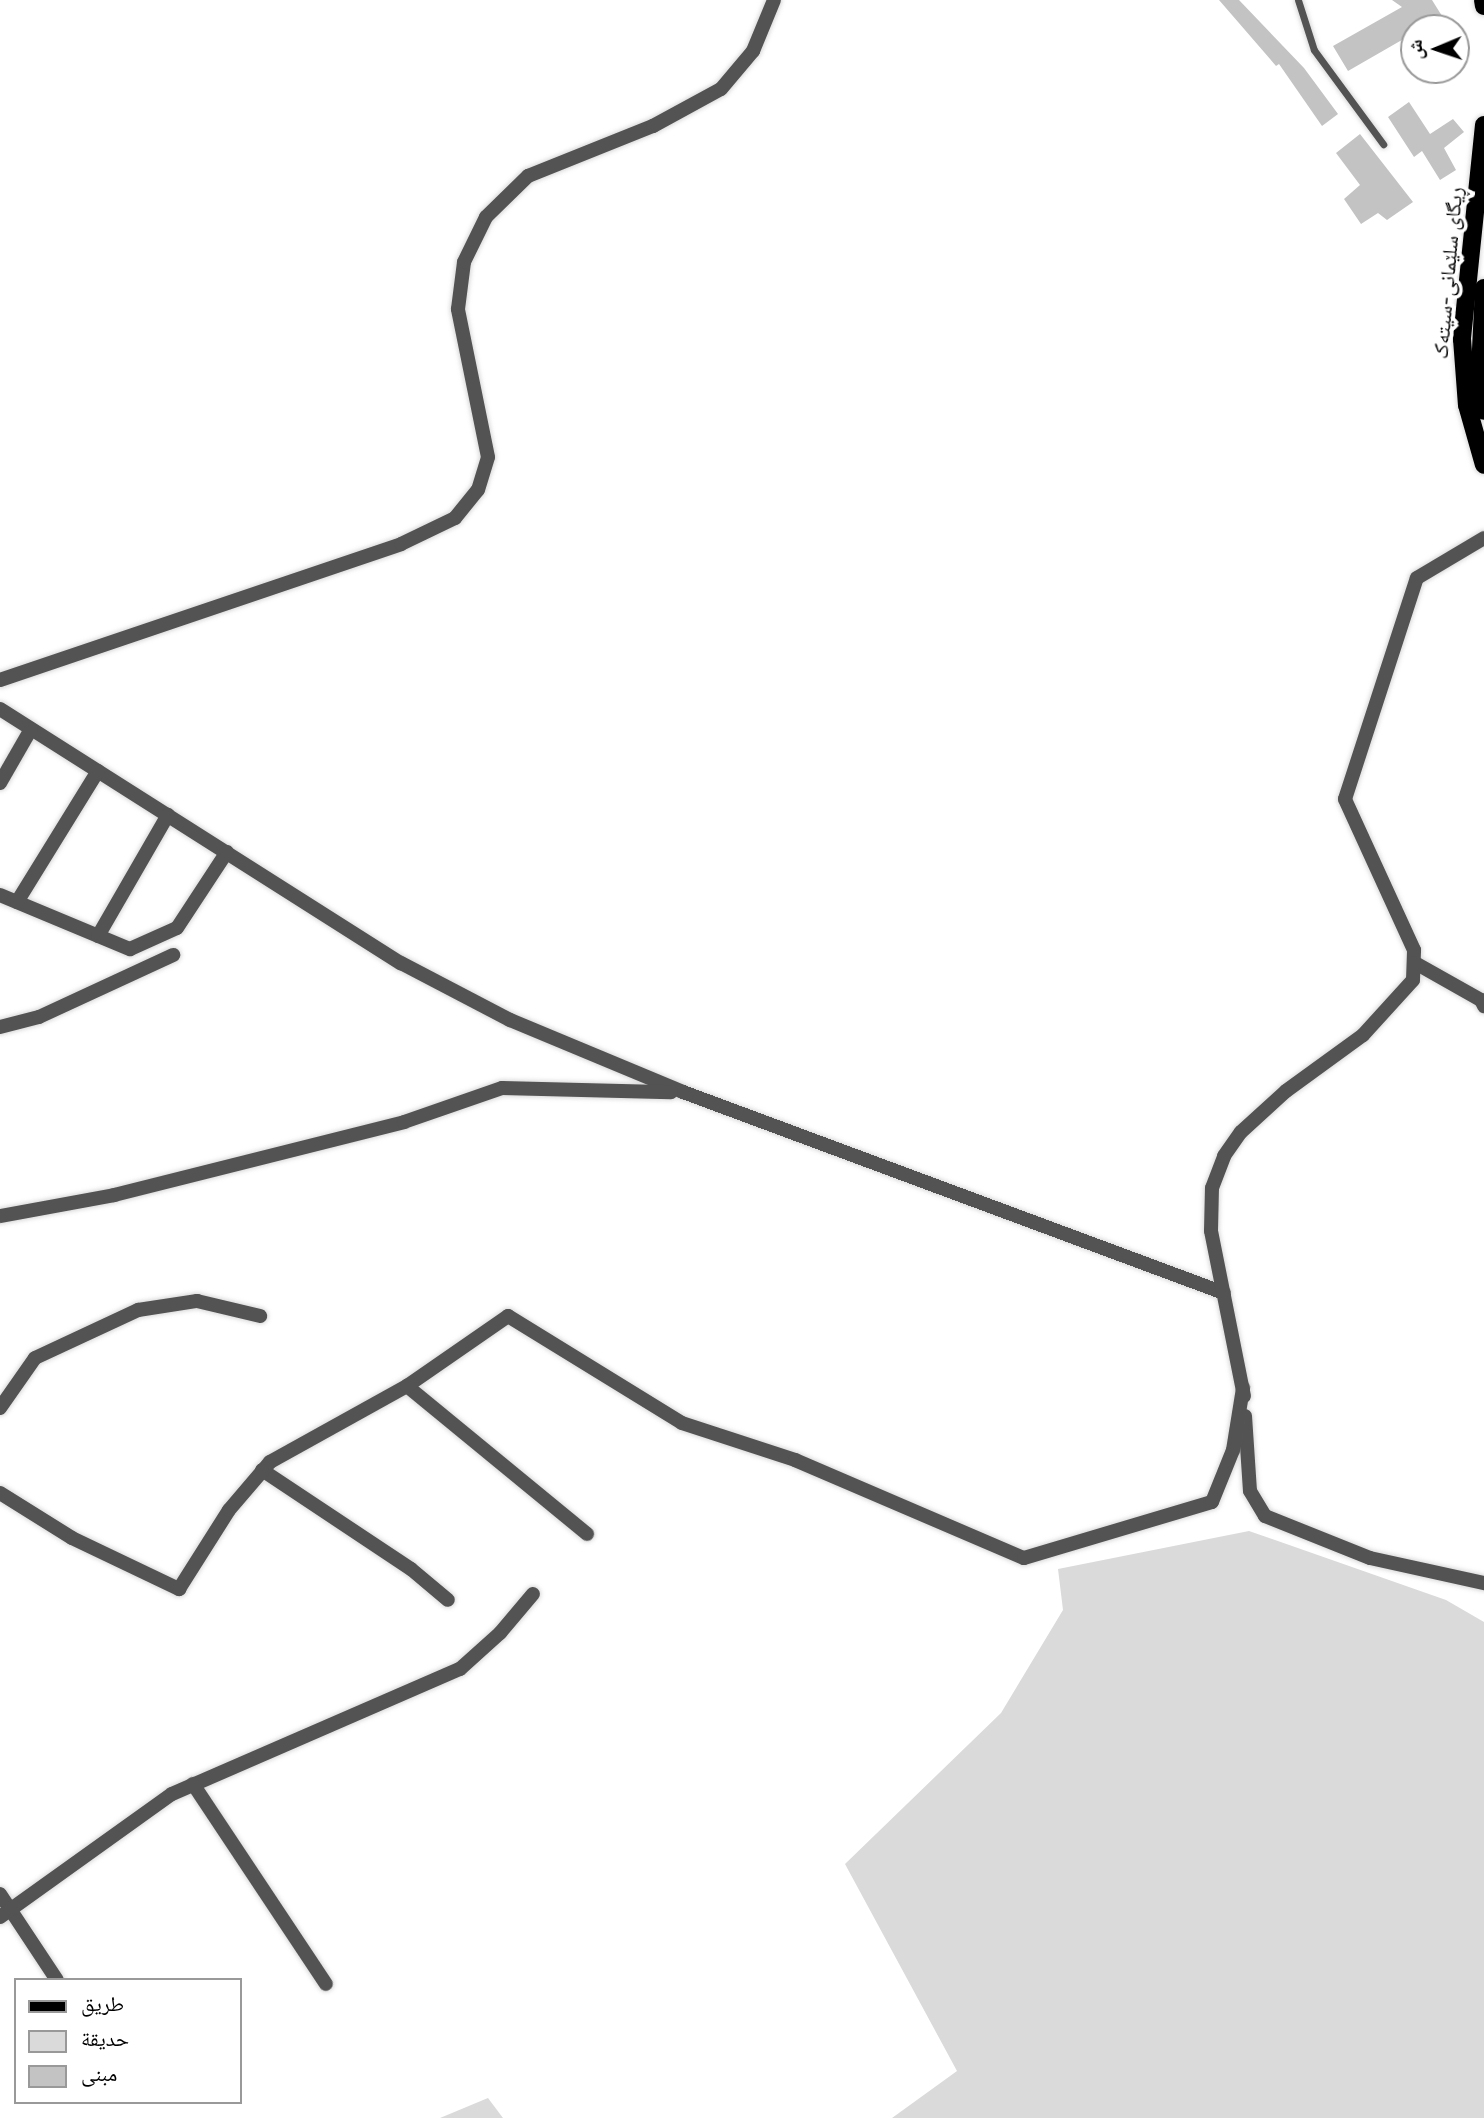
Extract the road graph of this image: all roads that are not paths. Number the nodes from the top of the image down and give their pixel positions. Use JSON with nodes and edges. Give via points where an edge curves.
{"nodes":[{"id":1,"x":774,"y":0,"type":"edge"},
{"id":2,"x":1298,"y":0,"type":"edge"},
{"id":3,"x":1483,"y":0,"type":"edge"},
{"id":4,"x":1484,"y":6,"type":"edge"},
{"id":5,"x":1484,"y":125,"type":"edge"},
{"id":6,"x":1383,"y":144,"type":"dead end"},
{"id":7,"x":1483,"y":161,"type":"edge"},
{"id":8,"x":1484,"y":288,"type":"edge"},
{"id":9,"x":1484,"y":411,"type":"edge"},
{"id":10,"x":1484,"y":465,"type":"edge"},
{"id":11,"x":1484,"y":538,"type":"edge"},
{"id":12,"x":0,"y":680,"type":"edge"},
{"id":13,"x":0,"y":709,"type":"edge"},
{"id":14,"x":31,"y":729,"type":"junction"},
{"id":15,"x":98,"y":771,"type":"junction"},
{"id":16,"x":0,"y":783,"type":"edge"},
{"id":17,"x":168,"y":815,"type":"junction"},
{"id":18,"x":227,"y":852,"type":"junction"},
{"id":19,"x":0,"y":895,"type":"edge"},
{"id":20,"x":18,"y":902,"type":"junction"},
{"id":21,"x":98,"y":936,"type":"junction"},
{"id":22,"x":173,"y":955,"type":"dead end"},
{"id":23,"x":1417,"y":964,"type":"junction"},
{"id":24,"x":1484,"y":1006,"type":"edge"},
{"id":25,"x":0,"y":1027,"type":"edge"},
{"id":26,"x":683,"y":1092,"type":"junction"},
{"id":27,"x":0,"y":1216,"type":"edge"},
{"id":28,"x":1224,"y":1293,"type":"junction"},
{"id":29,"x":260,"y":1316,"type":"dead end"},
{"id":30,"x":407,"y":1386,"type":"junction"},
{"id":31,"x":1243,"y":1388,"type":"junction"},
{"id":32,"x":0,"y":1408,"type":"edge"},
{"id":33,"x":262,"y":1470,"type":"junction"},
{"id":34,"x":0,"y":1493,"type":"edge"},
{"id":35,"x":587,"y":1534,"type":"dead end"},
{"id":36,"x":1484,"y":1583,"type":"edge"},
{"id":37,"x":533,"y":1594,"type":"dead end"},
{"id":38,"x":448,"y":1600,"type":"dead end"},
{"id":39,"x":193,"y":1784,"type":"junction"},
{"id":40,"x":0,"y":1894,"type":"edge"},
{"id":41,"x":5,"y":1913,"type":"edge"},
{"id":42,"x":55,"y":1978,"type":"edge"},
{"id":43,"x":326,"y":1984,"type":"dead end"}],
"edges":[{"from":1,"to":12,"type":"street","via":[[753,51],[721,89],[653,126],[528,176],[486,217],[464,262],[458,309],[488,457],[478,490],[455,518],[401,544]]},
{"from":2,"to":6,"type":"lane","via":[[1314,50]]},
{"from":3,"to":4,"type":"main road"},
{"from":5,"to":7,"type":"main road","name":"ڕیگای سلێمانی-سیتەک"},
{"from":7,"to":10,"type":"main road","name":"ڕیگای سلێمانی-سیتەک","via":[[1462,339],[1467,405]]},
{"from":8,"to":9,"type":"main road","name":"ڕیگای سلێمانی-سیتەک","via":[[1480,370]]},
{"from":11,"to":23,"type":"street","via":[[1417,578],[1345,799]]},
{"from":13,"to":14,"type":"street"},
{"from":14,"to":15,"type":"street"},
{"from":14,"to":16,"type":"street"},
{"from":15,"to":17,"type":"street"},
{"from":15,"to":20,"type":"street"},
{"from":17,"to":18,"type":"street"},
{"from":17,"to":21,"type":"street"},
{"from":18,"to":21,"type":"street","via":[[177,928],[130,949]]},
{"from":18,"to":26,"type":"street","via":[[401,963],[510,1020]]},
{"from":19,"to":20,"type":"street"},
{"from":20,"to":21,"type":"street"},
{"from":22,"to":25,"type":"street","via":[[38,1017]]},
{"from":23,"to":24,"type":"street"},
{"from":23,"to":28,"type":"street","via":[[1413,980],[1397,1003],[1363,1035],[1260,1113],[1224,1156],[1212,1188],[1209,1216]]},
{"from":26,"to":27,"type":"street","via":[[502,1088],[404,1122],[114,1195]]},
{"from":26,"to":28,"type":"street"},
{"from":28,"to":31,"type":"street"},
{"from":29,"to":32,"type":"street","via":[[197,1301],[138,1310],[35,1358]]},
{"from":30,"to":31,"type":"street","via":[[508,1316],[682,1423],[795,1460],[1024,1558],[1212,1502],[1233,1450]]},
{"from":30,"to":33,"type":"street","via":[[287,1450]]},
{"from":30,"to":35,"type":"street"},
{"from":31,"to":36,"type":"street","via":[[1250,1491],[1265,1516],[1370,1558]]},
{"from":33,"to":34,"type":"street","via":[[217,1526],[179,1589],[72,1538]]},
{"from":33,"to":38,"type":"street","via":[[411,1569]]},
{"from":37,"to":39,"type":"street","via":[[460,1669],[337,1726]]},
{"from":39,"to":41,"type":"street"},
{"from":39,"to":43,"type":"street"},
{"from":40,"to":41,"type":"street"},
{"from":41,"to":42,"type":"street"}]}
